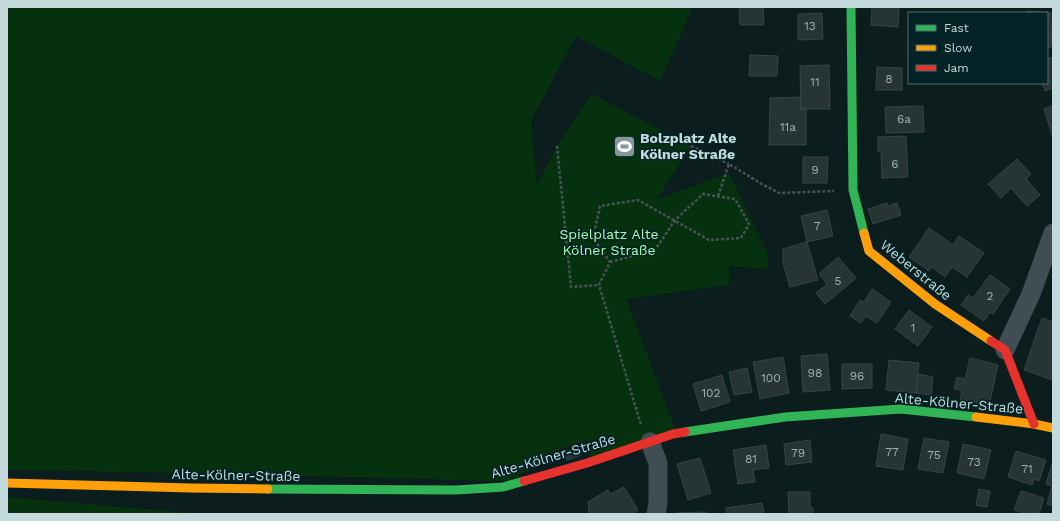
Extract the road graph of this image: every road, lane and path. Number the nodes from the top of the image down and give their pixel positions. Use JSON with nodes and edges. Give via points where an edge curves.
{"nodes":[{"id":1,"x":851,"y":7,"type":"edge"},
{"id":2,"x":556,"y":146,"type":"dead end"},
{"id":3,"x":691,"y":146,"type":"dead end"},
{"id":4,"x":729,"y":164,"type":"junction"},
{"id":5,"x":853,"y":190,"type":"junction"},
{"id":6,"x":718,"y":196,"type":"junction"},
{"id":7,"x":675,"y":220,"type":"junction"},
{"id":8,"x":1053,"y":233,"type":"edge"},
{"id":9,"x":610,"y":262,"type":"junction"},
{"id":10,"x":599,"y":285,"type":"junction"},
{"id":11,"x":1005,"y":350,"type":"junction"},
{"id":12,"x":1034,"y":424,"type":"junction"},
{"id":13,"x":1053,"y":428,"type":"edge"},
{"id":14,"x":648,"y":442,"type":"junction"},
{"id":15,"x":7,"y":483,"type":"edge"},
{"id":16,"x":656,"y":514,"type":"edge"}],
"edges":[{"from":1,"to":5,"type":"street","name":"Weberstraße"},
{"from":2,"to":10,"type":"path","via":[[571,287]]},
{"from":3,"to":4,"type":"path"},
{"from":4,"to":5,"type":"path","via":[[779,194]]},
{"from":4,"to":6,"type":"path"},
{"from":5,"to":11,"type":"street","name":"Weberstraße","via":[[869,251],[935,304]]},
{"from":6,"to":7,"type":"path","via":[[703,194]]},
{"from":6,"to":7,"type":"path","via":[[735,199],[749,224],[741,238],[709,240]]},
{"from":7,"to":9,"type":"path","via":[[655,250]]},
{"from":7,"to":9,"type":"path","via":[[638,200],[600,206],[593,238]]},
{"from":8,"to":11,"type":"street","via":[[1031,294]]},
{"from":9,"to":10,"type":"path"},
{"from":10,"to":14,"type":"path"},
{"from":11,"to":12,"type":"street"},
{"from":12,"to":13,"type":"street","name":"Alte-Kölner-Straße"},
{"from":12,"to":14,"type":"street","name":"Alte-Kölner-Straße","via":[[901,409],[785,417],[673,434]]},
{"from":14,"to":15,"type":"street","name":"Alte-Kölner-Straße","via":[[587,463],[502,487],[456,490],[191,488]]},
{"from":14,"to":16,"type":"street","via":[[658,463]]}]}
